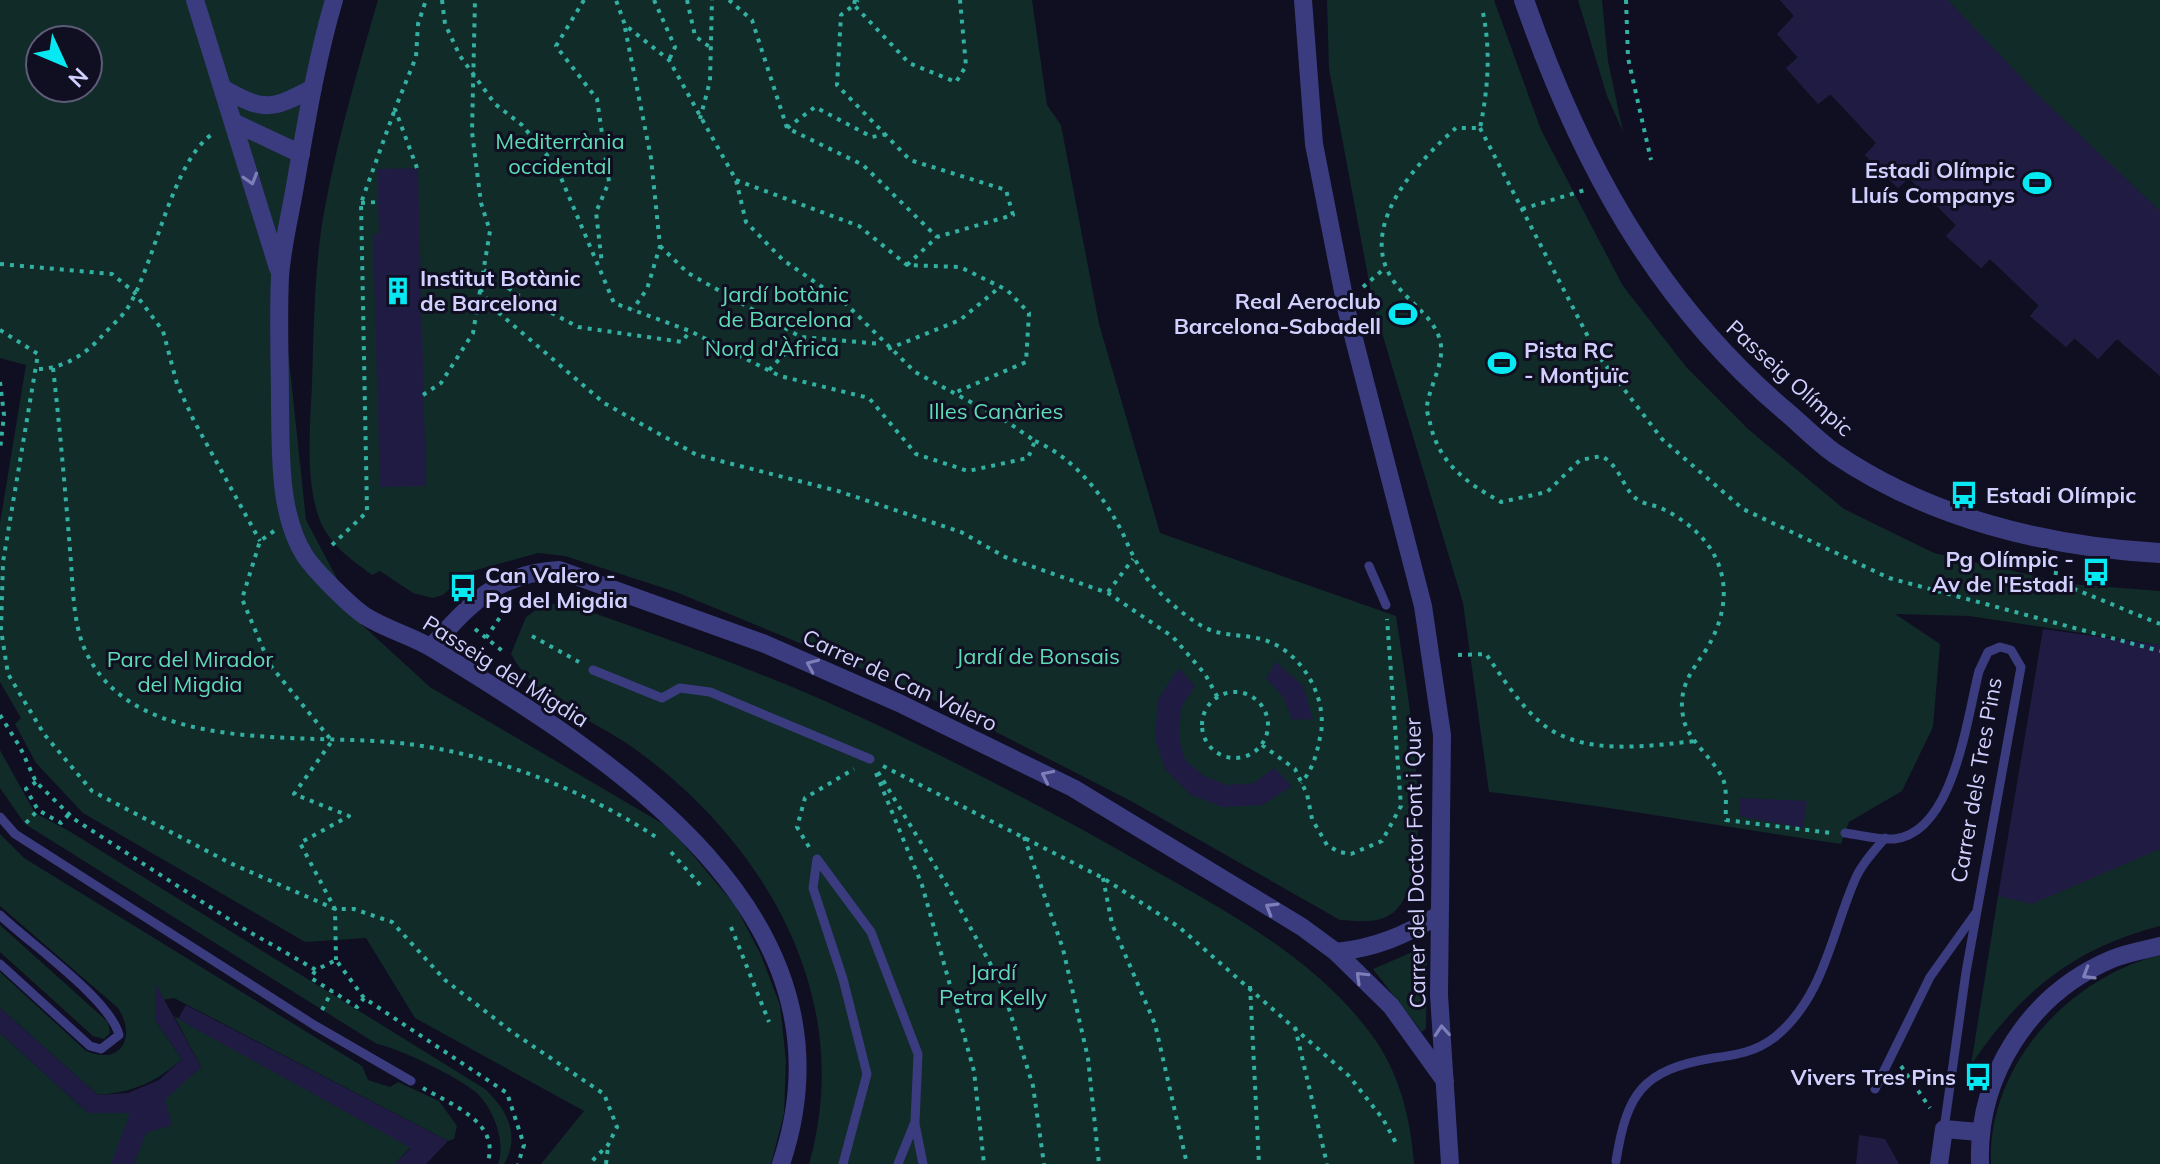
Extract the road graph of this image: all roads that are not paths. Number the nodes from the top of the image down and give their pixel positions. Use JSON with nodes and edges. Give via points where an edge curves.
{"nodes":[{"id":1,"x":195,"y":0,"type":"edge"},
{"id":2,"x":334,"y":0,"type":"edge"},
{"id":3,"x":1303,"y":0,"type":"edge"},
{"id":4,"x":1524,"y":0,"type":"edge"},
{"id":5,"x":313,"y":88,"type":"junction"},
{"id":6,"x":230,"y":105,"type":"junction"},
{"id":7,"x":301,"y":154,"type":"junction"},
{"id":8,"x":280,"y":275,"type":"junction"},
{"id":9,"x":2160,"y":553,"type":"edge"},
{"id":10,"x":1369,"y":566,"type":"dead end"},
{"id":11,"x":1386,"y":605,"type":"road end"},
{"id":12,"x":431,"y":647,"type":"junction"},
{"id":13,"x":593,"y":670,"type":"road end"},
{"id":14,"x":870,"y":759,"type":"road end"},
{"id":15,"x":0,"y":817,"type":"edge"},
{"id":16,"x":1845,"y":833,"type":"road end"},
{"id":17,"x":1885,"y":838,"type":"junction"},
{"id":18,"x":1977,"y":911,"type":"junction"},
{"id":19,"x":0,"y":915,"type":"edge"},
{"id":20,"x":1439,"y":915,"type":"junction"},
{"id":21,"x":2160,"y":946,"type":"edge"},
{"id":22,"x":1336,"y":952,"type":"junction"},
{"id":23,"x":0,"y":964,"type":"edge"},
{"id":24,"x":411,"y":1081,"type":"road end"},
{"id":25,"x":1445,"y":1081,"type":"junction"},
{"id":26,"x":1875,"y":1089,"type":"dead end"},
{"id":27,"x":915,"y":1122,"type":"junction"},
{"id":28,"x":1944,"y":1129,"type":"junction"},
{"id":29,"x":1979,"y":1132,"type":"junction"},
{"id":30,"x":1616,"y":1161,"type":"dead end"},
{"id":31,"x":781,"y":1164,"type":"edge"},
{"id":32,"x":843,"y":1164,"type":"edge"},
{"id":33,"x":898,"y":1164,"type":"edge"},
{"id":34,"x":923,"y":1164,"type":"edge"},
{"id":35,"x":1450,"y":1164,"type":"edge"},
{"id":36,"x":1939,"y":1164,"type":"edge"},
{"id":37,"x":1980,"y":1164,"type":"edge"}],
"edges":[{"from":1,"to":6,"type":"street"},
{"from":2,"to":5,"type":"street","name":"Passeig del Migdia"},
{"from":3,"to":20,"type":"street","name":"Carrer del Doctor Font i Quer","via":[[1314,144],[1347,312],[1423,606],[1442,735]]},
{"from":4,"to":9,"type":"street","name":"Passeig Olímpic","via":[[1552,80],[1632,234],[1716,347],[1834,453],[1929,504],[2059,543]]},
{"from":5,"to":6,"type":"street","via":[[283,104]]},
{"from":5,"to":7,"type":"street","name":"Passeig del Migdia"},
{"from":6,"to":7,"type":"street"},
{"from":6,"to":8,"type":"street","one_way":true},
{"from":7,"to":8,"type":"street","name":"Passeig del Migdia"},
{"from":8,"to":12,"type":"street","name":"Passeig del Migdia","via":[[281,454],[290,520],[306,556],[362,614]]},
{"from":10,"to":11,"type":"lane"},
{"from":22,"to":12,"type":"street","name":"Carrer de Can Valero","one_way":true,"via":[[1073,788],[778,650],[585,577],[559,570],[531,571],[499,584],[474,601]]},
{"from":12,"to":31,"type":"street","name":"Passeig del Migdia","via":[[607,763],[694,838],[747,902],[779,970],[800,1052],[794,1126]]},
{"from":13,"to":14,"type":"lane","via":[[662,698],[680,688],[710,692]]},
{"from":15,"to":24,"type":"lane","via":[[15,834]]},
{"from":16,"to":17,"type":"lane","name":"Carrer dels Tres Pins"},
{"from":17,"to":18,"type":"lane","name":"Carrer dels Tres Pins","via":[[1896,839],[1922,827],[1947,796],[1979,671],[1988,652],[2011,650],[2021,667]]},
{"from":17,"to":30,"type":"lane","via":[[1855,879],[1820,978],[1794,1019],[1759,1049],[1677,1067],[1643,1083],[1622,1125]]},
{"from":18,"to":26,"type":"lane","via":[[1930,977]]},
{"from":18,"to":28,"type":"lane","name":"Carrer dels Tres Pins"},
{"from":19,"to":23,"type":"lane","via":[[89,992],[116,1022],[119,1035],[101,1049],[90,1046]]},
{"from":20,"to":22,"type":"street","via":[[1368,949]]},
{"from":25,"to":20,"type":"street","name":"Carrer del Doctor Font i Quer","one_way":true},
{"from":21,"to":29,"type":"street","one_way":true,"via":[[2112,959],[2053,995],[2013,1040],[1992,1078]]},
{"from":25,"to":22,"type":"street","name":"Carrer de Can Valero","one_way":true,"via":[[1391,1006]]},
{"from":25,"to":35,"type":"street","name":"Carrer del Doctor Font i Quer"},
{"from":27,"to":32,"type":"lane","via":[[918,1054],[871,932],[817,859],[813,888],[867,1074]]},
{"from":27,"to":33,"type":"lane"},
{"from":27,"to":34,"type":"lane"},
{"from":28,"to":29,"type":"street"},
{"from":28,"to":36,"type":"street","name":"Carrer dels Tres Pins"},
{"from":29,"to":37,"type":"street"}]}
